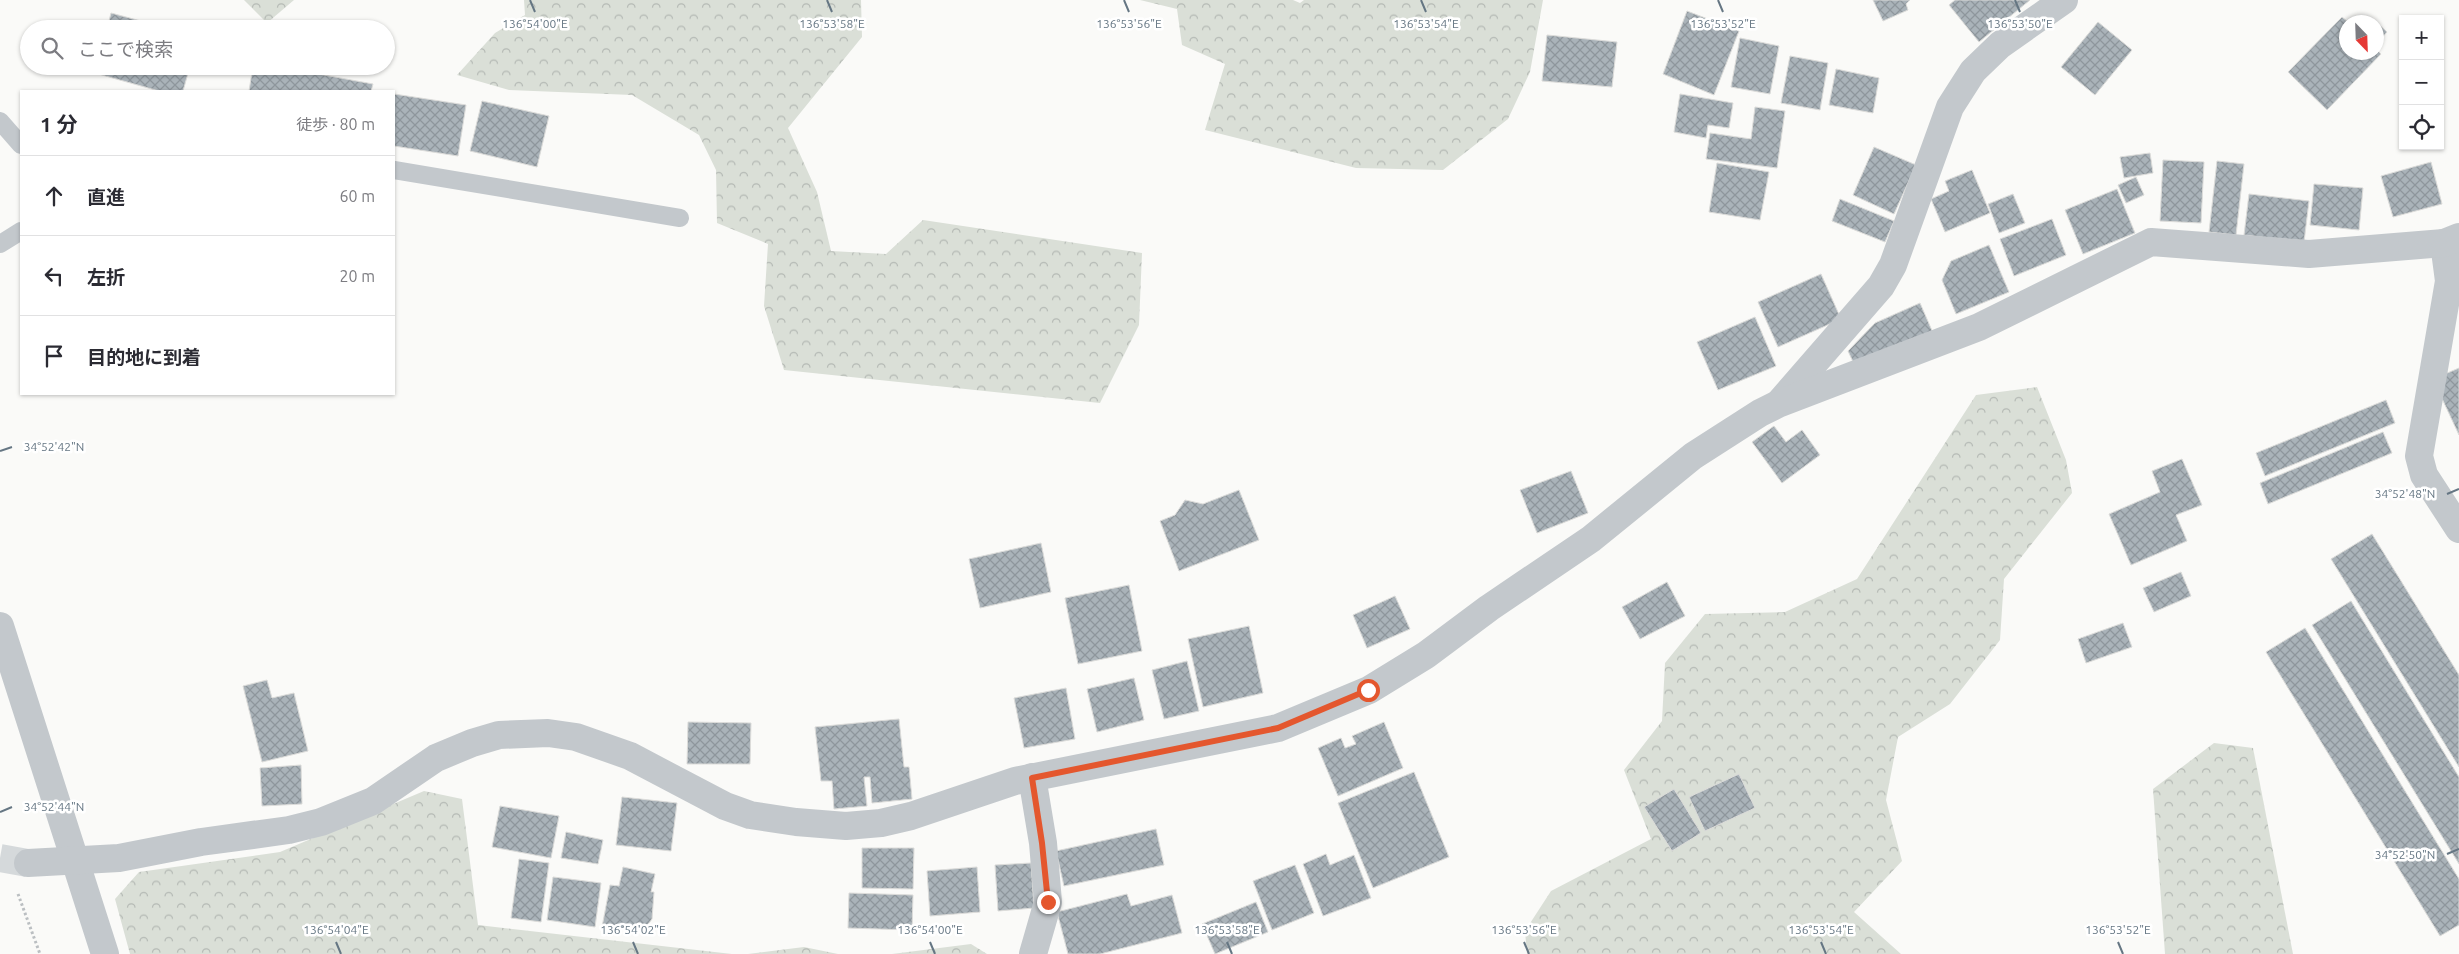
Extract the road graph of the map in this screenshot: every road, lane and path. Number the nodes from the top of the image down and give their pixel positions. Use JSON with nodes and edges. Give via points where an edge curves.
{"nodes":[{"id":1,"x":2064,"y":0,"type":"edge"},
{"id":2,"x":0,"y":121,"type":"edge"},
{"id":3,"x":20,"y":143,"type":"edge"},
{"id":4,"x":395,"y":170,"type":"edge"},
{"id":5,"x":680,"y":218,"type":"dead end"},
{"id":6,"x":20,"y":232,"type":"edge"},
{"id":7,"x":2452,"y":240,"type":"edge"},
{"id":8,"x":0,"y":244,"type":"edge"},
{"id":9,"x":1778,"y":404,"type":"junction"},
{"id":10,"x":2459,"y":529,"type":"edge"},
{"id":11,"x":0,"y":626,"type":"edge"},
{"id":12,"x":1032,"y":778,"type":"junction"},
{"id":13,"x":74,"y":860,"type":"junction"},
{"id":14,"x":28,"y":862,"type":"tunnel mouth"},
{"id":15,"x":16,"y":888,"type":"dead end"},
{"id":16,"x":40,"y":954,"type":"edge"},
{"id":17,"x":105,"y":954,"type":"edge"},
{"id":18,"x":1033,"y":954,"type":"edge"}],
"edges":[{"from":1,"to":9,"type":"street","via":[[2000,46],[1973,71],[1950,107],[1893,265],[1881,286]]},
{"from":2,"to":3,"type":"lane"},
{"from":4,"to":5,"type":"lane"},
{"from":6,"to":8,"type":"lane"},
{"from":7,"to":9,"type":"street","via":[[2309,254],[2150,242],[1979,328]]},
{"from":7,"to":10,"type":"street","via":[[2418,456],[2424,475]]},
{"from":9,"to":12,"type":"street","via":[[1694,456],[1591,539],[1426,655],[1368,690],[1278,728]]},
{"from":11,"to":13,"type":"street"},
{"from":12,"to":13,"type":"street","via":[[1016,780],[911,816],[872,824],[821,824],[750,815],[726,806],[630,756],[576,737],[548,733],[498,735],[436,758],[373,801],[321,822],[119,858]]},
{"from":12,"to":18,"type":"street","via":[[1048,902]]},
{"from":13,"to":14,"type":"street"},
{"from":13,"to":17,"type":"street"},
{"from":15,"to":16,"type":"path"}]}
